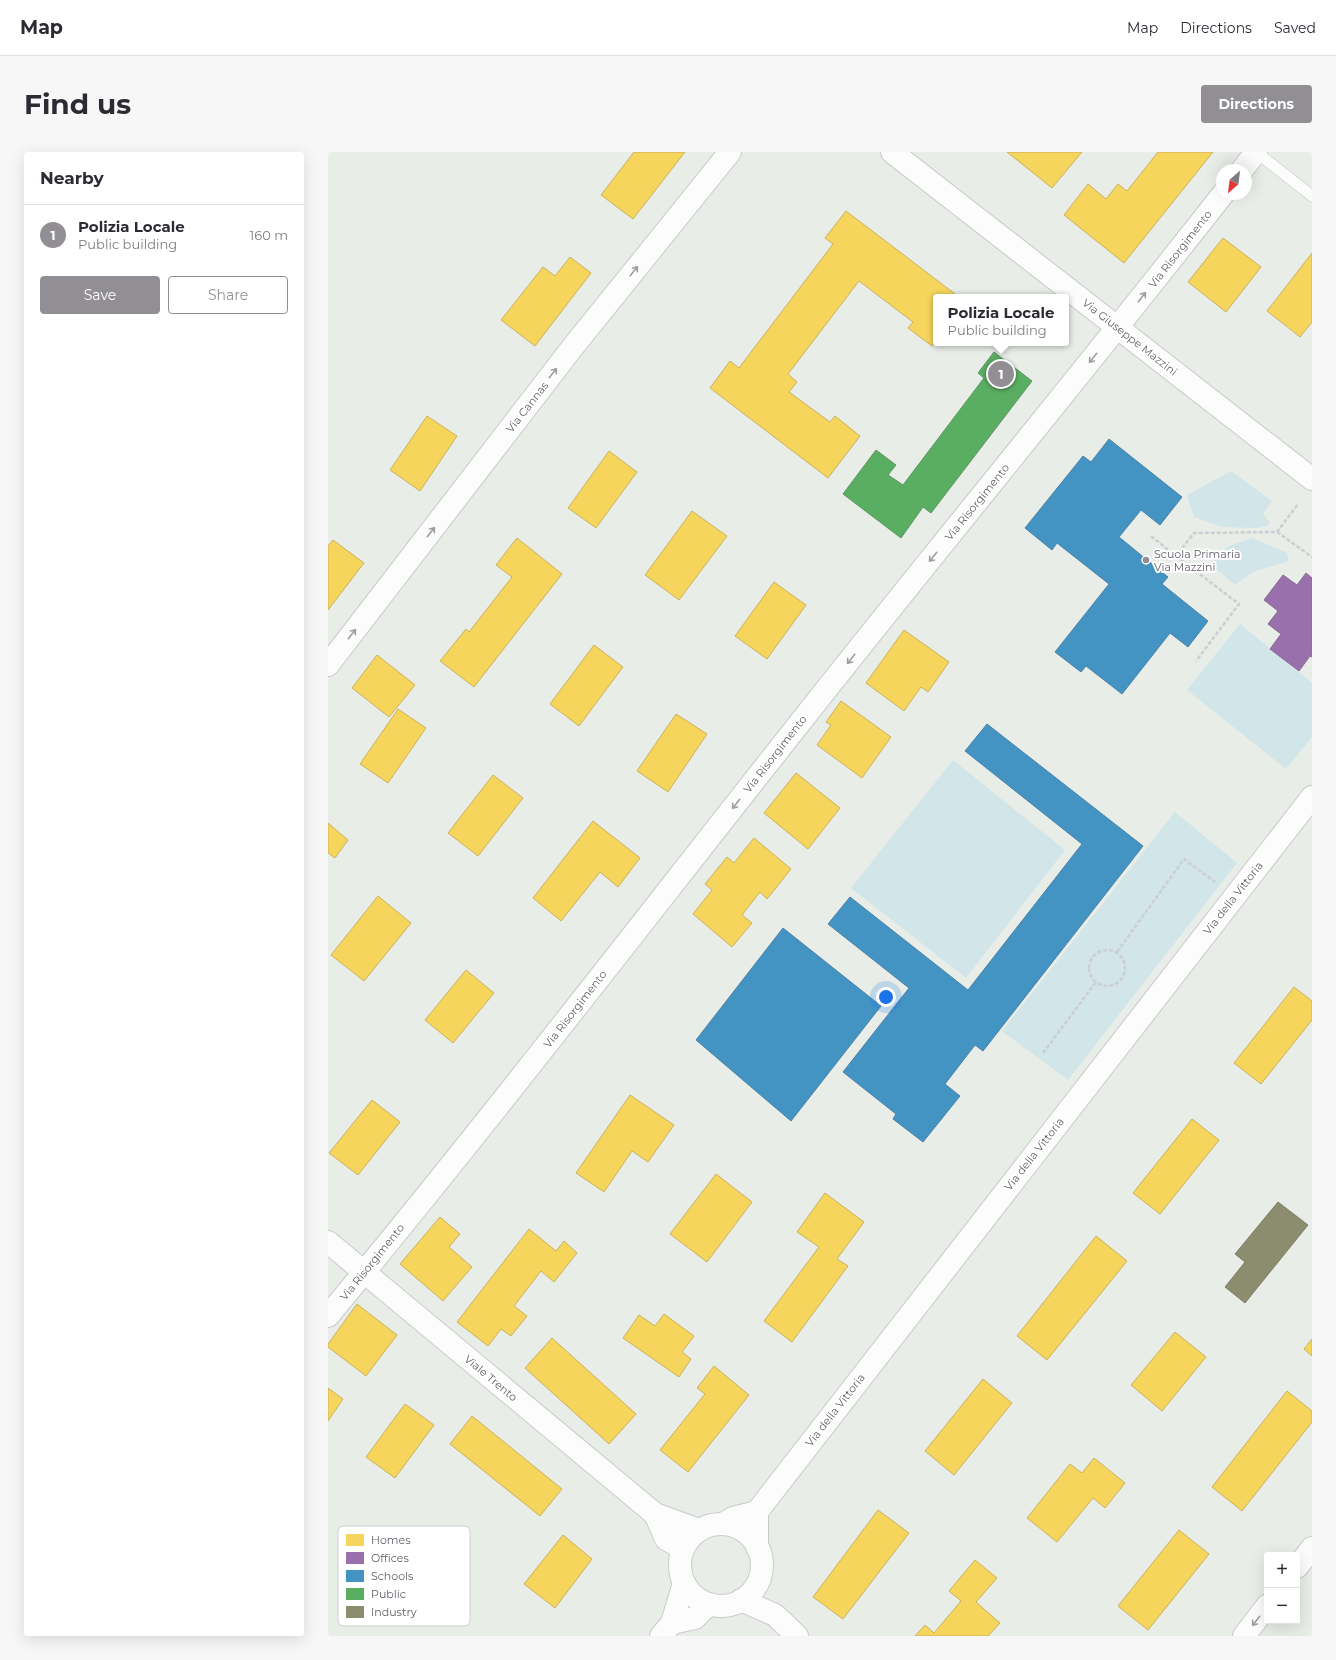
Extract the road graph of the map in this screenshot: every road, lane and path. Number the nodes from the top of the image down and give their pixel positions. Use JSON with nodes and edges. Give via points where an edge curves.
{"nodes":[{"id":1,"x":730,"y":152,"type":"edge"},
{"id":2,"x":892,"y":152,"type":"edge"},
{"id":3,"x":1256,"y":152,"type":"edge"},
{"id":4,"x":1247,"y":164,"type":"edge"},
{"id":5,"x":1312,"y":196,"type":"edge"},
{"id":6,"x":1218,"y":200,"type":"edge"},
{"id":7,"x":1118,"y":328,"type":"junction"},
{"id":8,"x":1312,"y":479,"type":"edge"},
{"id":9,"x":1298,"y":504,"type":"dead end"},
{"id":10,"x":1277,"y":532,"type":"junction"},
{"id":11,"x":1151,"y":536,"type":"dead end"},
{"id":12,"x":1176,"y":556,"type":"junction"},
{"id":13,"x":1312,"y":557,"type":"edge"},
{"id":14,"x":1196,"y":661,"type":"dead end"},
{"id":15,"x":328,"y":665,"type":"edge"},
{"id":16,"x":1312,"y":797,"type":"edge"},
{"id":17,"x":1218,"y":884,"type":"dead end"},
{"id":18,"x":1116,"y":952,"type":"junction"},
{"id":19,"x":1096,"y":982,"type":"junction"},
{"id":20,"x":1043,"y":1053,"type":"dead end"},
{"id":21,"x":328,"y":1242,"type":"edge"},
{"id":22,"x":364,"y":1272,"type":"junction"},
{"id":23,"x":328,"y":1316,"type":"edge"},
{"id":24,"x":757,"y":1512,"type":"junction"},
{"id":25,"x":655,"y":1514,"type":"junction"},
{"id":26,"x":722,"y":1524,"type":"junction"},
{"id":27,"x":700,"y":1530,"type":"junction"},
{"id":28,"x":757,"y":1547,"type":"junction"},
{"id":29,"x":1312,"y":1548,"type":"edge"},
{"id":30,"x":683,"y":1549,"type":"junction"},
{"id":31,"x":1300,"y":1564,"type":"edge"},
{"id":32,"x":759,"y":1576,"type":"junction"},
{"id":33,"x":684,"y":1583,"type":"junction"},
{"id":34,"x":741,"y":1600,"type":"junction"},
{"id":35,"x":709,"y":1604,"type":"junction"},
{"id":36,"x":1264,"y":1610,"type":"edge"},
{"id":37,"x":775,"y":1615,"type":"junction"},
{"id":38,"x":667,"y":1630,"type":"edge"},
{"id":39,"x":797,"y":1636,"type":"edge"},
{"id":40,"x":1244,"y":1636,"type":"edge"}],
"edges":[{"from":15,"to":1,"type":"street","name":"Via Cannas","one_way":true,"via":[[572,348]]},
{"from":2,"to":7,"type":"street","name":"Via Giuseppe Mazzini"},
{"from":3,"to":4,"type":"street"},
{"from":3,"to":5,"type":"lane"},
{"from":7,"to":6,"type":"street","name":"Via Risorgimento","one_way":true},
{"from":7,"to":8,"type":"street","name":"Via Giuseppe Mazzini"},
{"from":7,"to":22,"type":"street","name":"Via Risorgimento","one_way":true,"via":[[796,727],[530,1066]]},
{"from":9,"to":10,"type":"path"},
{"from":10,"to":12,"type":"path","via":[[1194,532]]},
{"from":10,"to":13,"type":"path"},
{"from":11,"to":12,"type":"path"},
{"from":12,"to":14,"type":"path","via":[[1239,604]]},
{"from":16,"to":24,"type":"street","name":"Via della Vittoria"},
{"from":17,"to":18,"type":"path","via":[[1184,859]]},
{"from":18,"to":19,"type":"path","via":[[1101,951],[1092,957],[1090,973]]},
{"from":18,"to":19,"type":"path","via":[[1121,956],[1125,967],[1122,978],[1112,985]]},
{"from":19,"to":20,"type":"path"},
{"from":21,"to":22,"type":"street","name":"Viale Trento"},
{"from":22,"to":23,"type":"street","name":"Via Risorgimento"},
{"from":22,"to":25,"type":"street","name":"Viale Trento"},
{"from":24,"to":26,"type":"street","via":[[733,1518]]},
{"from":24,"to":28,"type":"street"},
{"from":25,"to":27,"type":"street","name":"Viale Trento"},
{"from":25,"to":30,"type":"street","name":"Viale Trento","via":[[666,1539]]},
{"from":26,"to":27,"type":"street","via":[[713,1524]]},
{"from":26,"to":28,"type":"street","via":[[740,1528],[750,1536]]},
{"from":27,"to":30,"type":"street","via":[[690,1538]]},
{"from":28,"to":32,"type":"street","via":[[762,1562]]},
{"from":29,"to":31,"type":"street"},
{"from":30,"to":33,"type":"street","via":[[680,1561]]},
{"from":32,"to":34,"type":"street","via":[[750,1594]]},
{"from":32,"to":37,"type":"street"},
{"from":33,"to":35,"type":"street","via":[[699,1599]]},
{"from":33,"to":38,"type":"street"},
{"from":34,"to":35,"type":"street","via":[[720,1606]]},
{"from":34,"to":37,"type":"street"},
{"from":35,"to":38,"type":"street","via":[[695,1618]]},
{"from":36,"to":40,"type":"street","one_way":true},
{"from":37,"to":39,"type":"street"}]}
